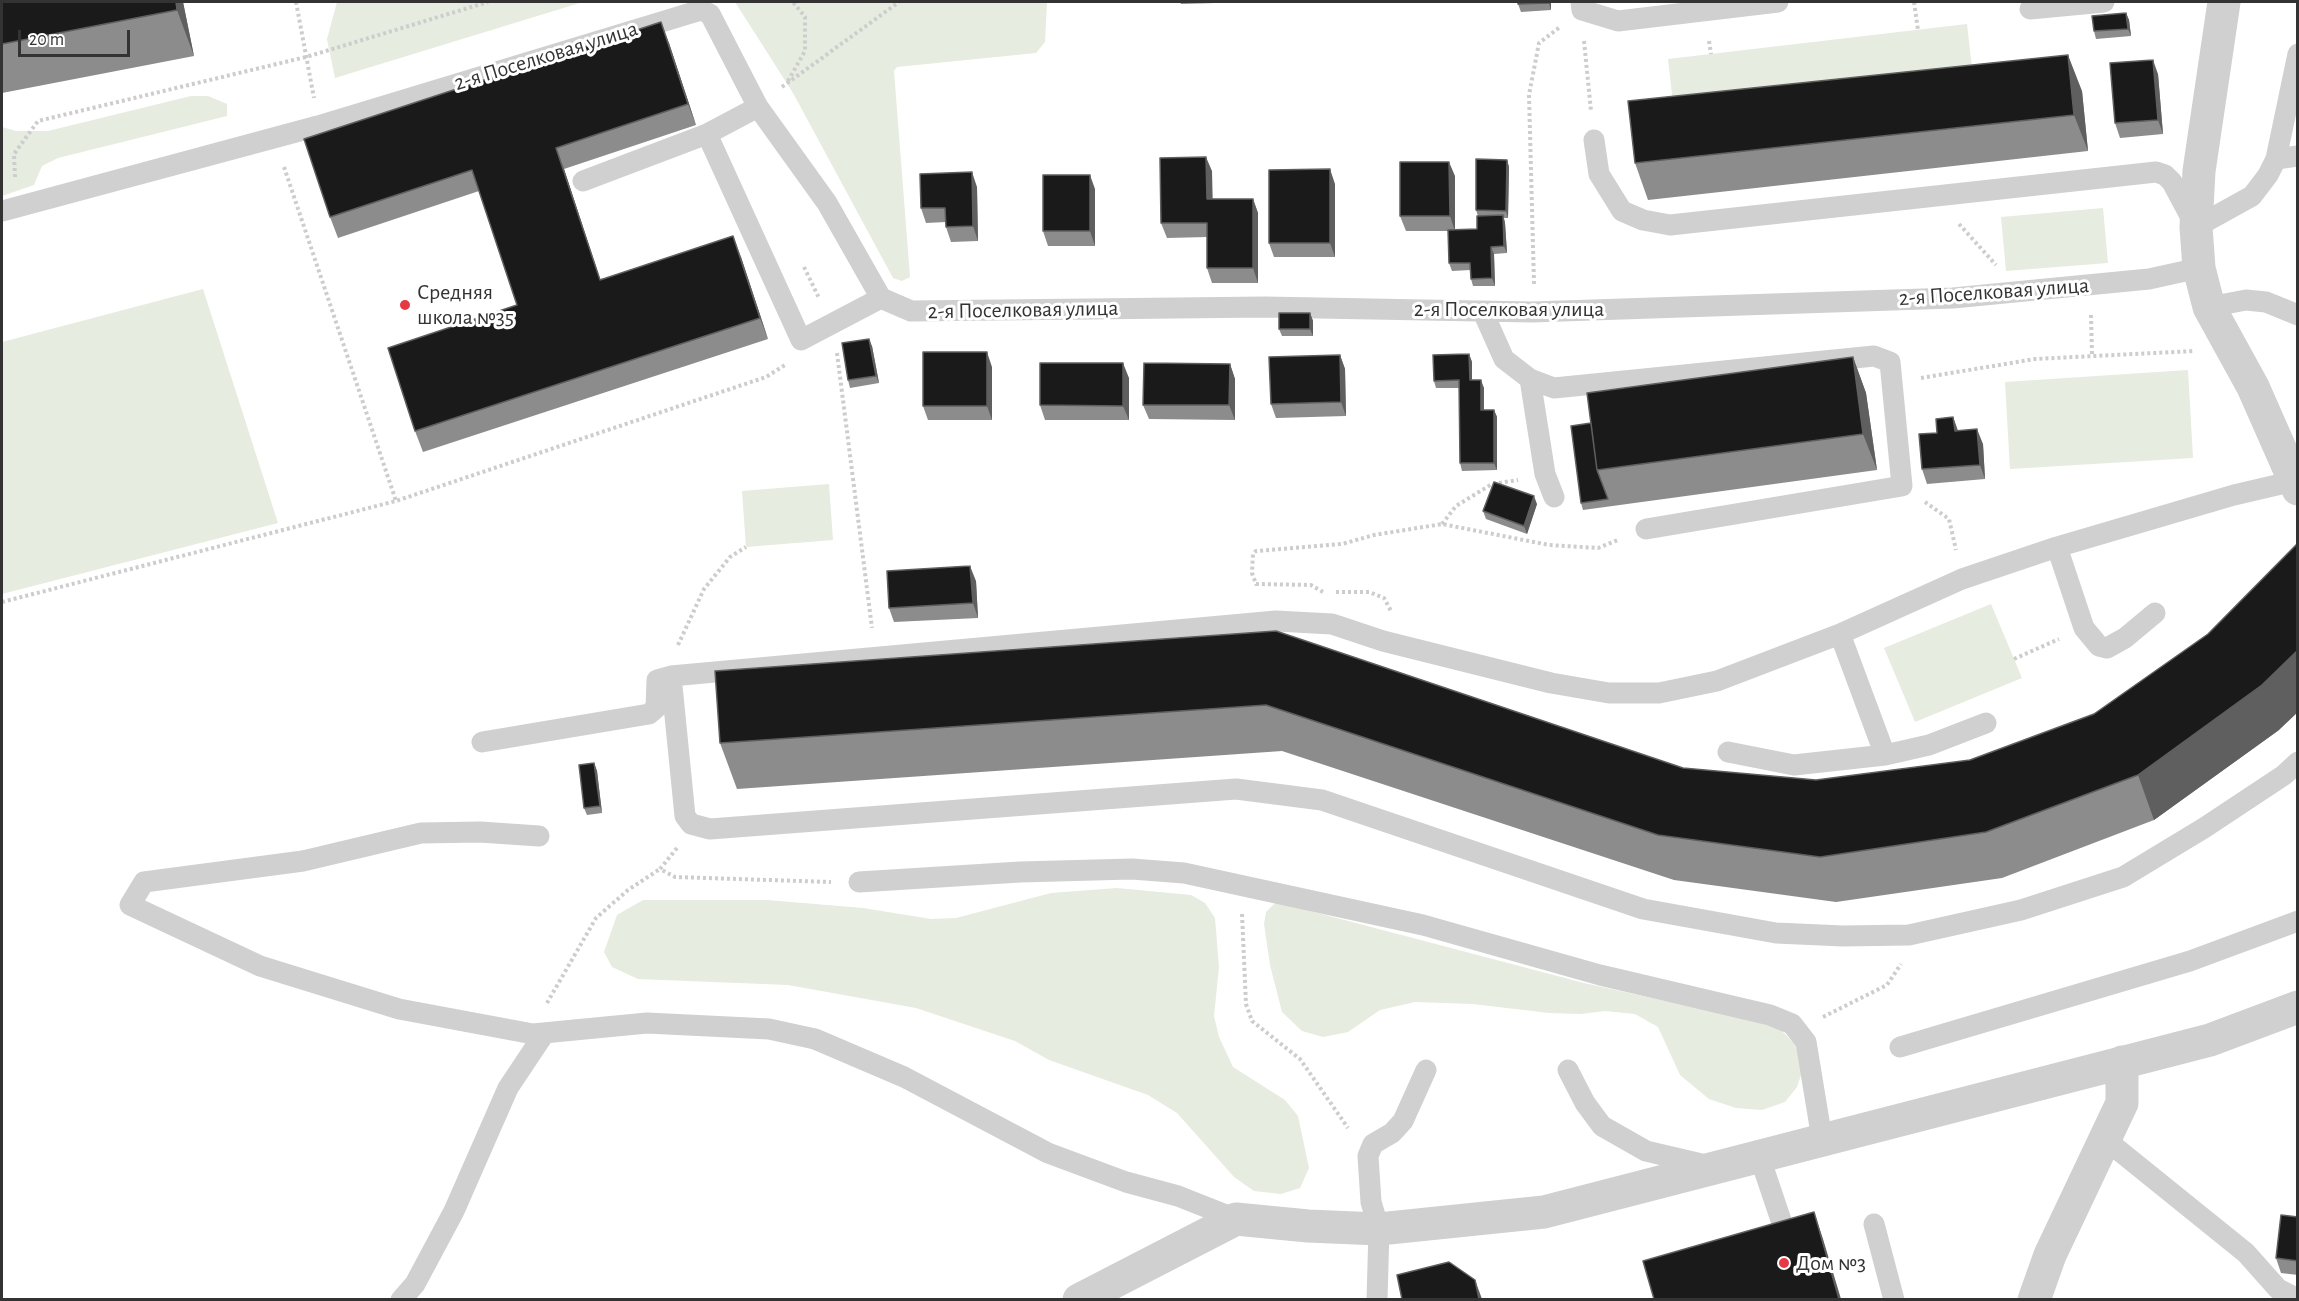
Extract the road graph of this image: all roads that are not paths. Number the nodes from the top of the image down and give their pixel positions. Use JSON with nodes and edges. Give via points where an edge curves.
{"nodes":[{"id":1,"x":1778,"y":2,"type":"edge"},
{"id":2,"x":2104,"y":2,"type":"edge"},
{"id":3,"x":2224,"y":2,"type":"edge"},
{"id":4,"x":1582,"y":6,"type":"edge"},
{"id":5,"x":2030,"y":9,"type":"dead end"},
{"id":6,"x":2298,"y":54,"type":"edge"},
{"id":7,"x":759,"y":107,"type":"junction"},
{"id":8,"x":707,"y":134,"type":"junction"},
{"id":9,"x":1594,"y":140,"type":"dead end"},
{"id":10,"x":2298,"y":156,"type":"edge"},
{"id":11,"x":2276,"y":159,"type":"junction"},
{"id":12,"x":583,"y":181,"type":"dead end"},
{"id":13,"x":10,"y":208,"type":"edge"},
{"id":14,"x":2196,"y":226,"type":"junction"},
{"id":15,"x":2199,"y":268,"type":"junction"},
{"id":16,"x":881,"y":298,"type":"junction"},
{"id":17,"x":2209,"y":307,"type":"junction"},
{"id":18,"x":1483,"y":312,"type":"junction"},
{"id":19,"x":2298,"y":315,"type":"edge"},
{"id":20,"x":1530,"y":379,"type":"junction"},
{"id":21,"x":2296,"y":485,"type":"edge"},
{"id":22,"x":1554,"y":497,"type":"dead end"},
{"id":23,"x":1646,"y":529,"type":"road end"},
{"id":24,"x":2056,"y":547,"type":"junction"},
{"id":25,"x":2155,"y":613,"type":"dead end"},
{"id":26,"x":1840,"y":634,"type":"junction"},
{"id":27,"x":671,"y":676,"type":"junction"},
{"id":28,"x":1986,"y":723,"type":"dead end"},
{"id":29,"x":482,"y":742,"type":"dead end"},
{"id":30,"x":1728,"y":752,"type":"dead end"},
{"id":31,"x":1885,"y":755,"type":"junction"},
{"id":32,"x":2298,"y":762,"type":"edge"},
{"id":33,"x":539,"y":836,"type":"dead end"},
{"id":34,"x":859,"y":882,"type":"road end"},
{"id":35,"x":2298,"y":921,"type":"edge"},
{"id":36,"x":2298,"y":1007,"type":"edge"},
{"id":37,"x":539,"y":1034,"type":"junction"},
{"id":38,"x":1900,"y":1047,"type":"dead end"},
{"id":39,"x":2122,"y":1062,"type":"junction"},
{"id":40,"x":1426,"y":1070,"type":"dead end"},
{"id":41,"x":1568,"y":1070,"type":"dead end"},
{"id":42,"x":1821,"y":1139,"type":"junction"},
{"id":43,"x":2106,"y":1140,"type":"junction"},
{"id":44,"x":1760,"y":1155,"type":"junction"},
{"id":45,"x":1712,"y":1167,"type":"junction"},
{"id":46,"x":1236,"y":1219,"type":"junction"},
{"id":47,"x":1874,"y":1224,"type":"dead end"},
{"id":48,"x":1379,"y":1228,"type":"junction"},
{"id":49,"x":1785,"y":1232,"type":"edge"},
{"id":50,"x":401,"y":1299,"type":"edge"},
{"id":51,"x":1079,"y":1299,"type":"edge"},
{"id":52,"x":1377,"y":1299,"type":"edge"},
{"id":53,"x":1894,"y":1299,"type":"edge"},
{"id":54,"x":2034,"y":1299,"type":"edge"},
{"id":55,"x":2298,"y":1299,"type":"edge"}],
"edges":[{"from":1,"to":4,"type":"lane","via":[[1618,21]]},
{"from":2,"to":5,"type":"lane"},
{"from":3,"to":14,"type":"street","via":[[2199,171]]},
{"from":6,"to":11,"type":"lane"},
{"from":7,"to":8,"type":"lane"},
{"from":7,"to":13,"type":"lane","name":"2-я Поселковая улица","via":[[710,14],[700,10],[318,126]]},
{"from":7,"to":16,"type":"lane","name":"2-я Поселковая улица","via":[[827,203]]},
{"from":8,"to":12,"type":"lane"},
{"from":8,"to":16,"type":"lane","via":[[801,340]]},
{"from":9,"to":14,"type":"lane","via":[[1599,174],[1622,211],[1670,225],[2156,172],[2172,182]]},
{"from":10,"to":11,"type":"lane"},
{"from":11,"to":14,"type":"lane","via":[[2252,196]]},
{"from":14,"to":15,"type":"street"},
{"from":15,"to":17,"type":"street"},
{"from":15,"to":18,"type":"lane","name":"2-я Поселковая улица","via":[[2149,279],[1953,298]]},
{"from":16,"to":18,"type":"lane","name":"2-я Поселковая улица","via":[[911,311],[1265,307]]},
{"from":17,"to":19,"type":"lane","via":[[2246,300],[2266,302]]},
{"from":17,"to":21,"type":"street","via":[[2253,387]]},
{"from":18,"to":20,"type":"lane","via":[[1504,359]]},
{"from":20,"to":22,"type":"lane","via":[[1545,474]]},
{"from":20,"to":23,"type":"lane","via":[[1554,388],[1874,356],[1890,362],[1902,486]]},
{"from":21,"to":24,"type":"lane","via":[[2234,495]]},
{"from":24,"to":25,"type":"lane","via":[[2084,628],[2094,642],[2104,648],[2125,638]]},
{"from":24,"to":26,"type":"lane","via":[[1962,579]]},
{"from":26,"to":27,"type":"lane","via":[[1718,681],[1659,693],[1609,693],[1551,683],[1383,641],[1332,624],[1276,621]]},
{"from":26,"to":31,"type":"lane"},
{"from":27,"to":29,"type":"lane","via":[[657,680],[656,708],[649,714]]},
{"from":27,"to":32,"type":"lane","via":[[682,807],[691,824],[710,829],[1236,789],[1322,800],[1643,909],[1776,933],[1909,935],[2021,910],[2123,877],[2204,828]]},
{"from":28,"to":31,"type":"lane","via":[[1929,745]]},
{"from":30,"to":31,"type":"lane","via":[[1794,765]]},
{"from":33,"to":37,"type":"lane","via":[[421,833],[303,861],[144,882],[130,905],[260,966],[399,1009]]},
{"from":34,"to":42,"type":"lane","via":[[1020,872],[1132,869],[1184,873],[1424,925],[1600,975],[1770,1015],[1792,1024],[1806,1042]]},
{"from":35,"to":38,"type":"lane","via":[[2190,961]]},
{"from":36,"to":39,"type":"street","via":[[2210,1040]]},
{"from":37,"to":46,"type":"lane","via":[[647,1023],[769,1029],[815,1039],[904,1077],[1048,1153]]},
{"from":37,"to":50,"type":"lane","via":[[508,1088],[454,1211],[415,1284]]},
{"from":39,"to":42,"type":"street"},
{"from":39,"to":43,"type":"street","via":[[2122,1103]]},
{"from":40,"to":48,"type":"lane","via":[[1403,1121],[1373,1144],[1368,1156],[1371,1202]]},
{"from":41,"to":45,"type":"lane","via":[[1602,1126],[1646,1151]]},
{"from":42,"to":44,"type":"street"},
{"from":43,"to":54,"type":"street","via":[[2050,1255]]},
{"from":43,"to":55,"type":"lane","via":[[2246,1253],[2278,1289]]},
{"from":44,"to":45,"type":"street"},
{"from":44,"to":49,"type":"lane"},
{"from":45,"to":48,"type":"street","via":[[1544,1212]]},
{"from":46,"to":48,"type":"street"},
{"from":46,"to":51,"type":"street"},
{"from":47,"to":53,"type":"lane"},
{"from":48,"to":52,"type":"lane"}]}
